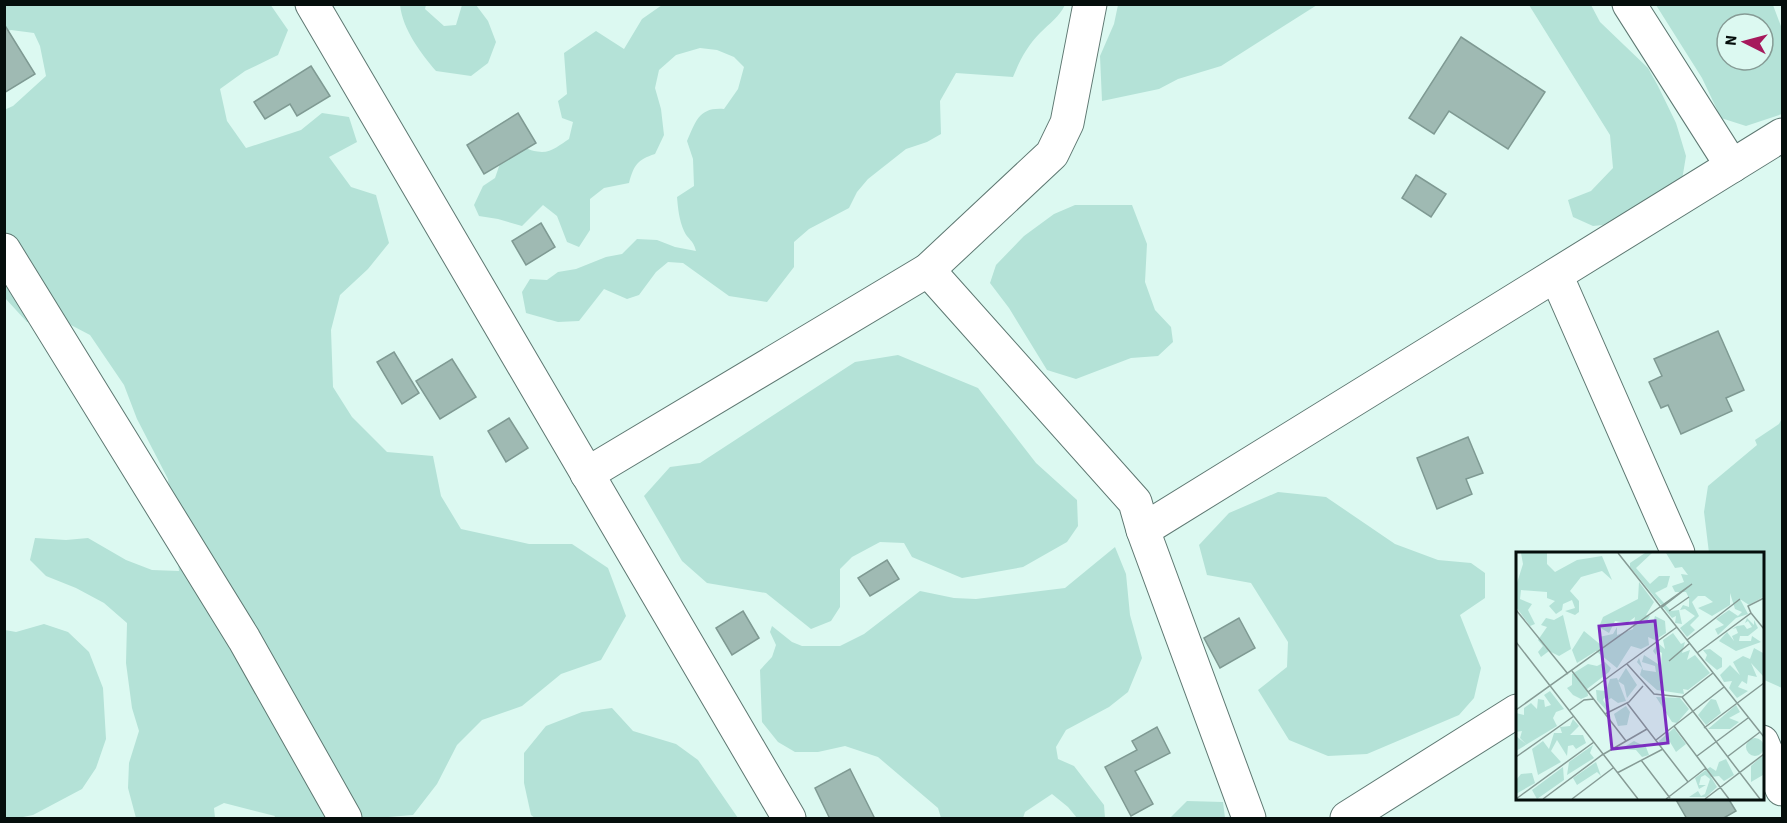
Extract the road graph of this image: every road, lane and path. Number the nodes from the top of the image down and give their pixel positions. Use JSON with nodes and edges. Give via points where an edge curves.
{"nodes":[{"id":1,"x":312,"y":4,"type":"edge"},
{"id":2,"x":1090,"y":4,"type":"edge"},
{"id":3,"x":1629,"y":4,"type":"edge"},
{"id":4,"x":1782,"y":135,"type":"edge"},
{"id":5,"x":1732,"y":166,"type":"junction"},
{"id":6,"x":4,"y":250,"type":"edge"},
{"id":7,"x":928,"y":270,"type":"junction"},
{"id":8,"x":1556,"y":275,"type":"junction"},
{"id":9,"x":587,"y":474,"type":"junction"},
{"id":10,"x":1143,"y":530,"type":"junction"},
{"id":11,"x":1678,"y":552,"type":"edge"},
{"id":12,"x":1516,"y":712,"type":"edge"},
{"id":13,"x":1763,"y":746,"type":"edge"},
{"id":14,"x":1782,"y":789,"type":"edge"},
{"id":15,"x":345,"y":819,"type":"edge"},
{"id":16,"x":789,"y":819,"type":"edge"},
{"id":17,"x":1249,"y":819,"type":"edge"},
{"id":18,"x":1347,"y":819,"type":"edge"}],
"edges":[{"from":1,"to":9,"type":"street"},
{"from":2,"to":7,"type":"street","via":[[1067,123],[1052,154]]},
{"from":3,"to":5,"type":"street"},
{"from":4,"to":5,"type":"street"},
{"from":5,"to":8,"type":"street"},
{"from":6,"to":15,"type":"street","via":[[244,639]]},
{"from":7,"to":9,"type":"street"},
{"from":7,"to":10,"type":"street","via":[[1135,502]]},
{"from":8,"to":10,"type":"street"},
{"from":8,"to":11,"type":"street"},
{"from":9,"to":16,"type":"street"},
{"from":10,"to":17,"type":"street"},
{"from":12,"to":18,"type":"street"},
{"from":13,"to":14,"type":"street"}]}
